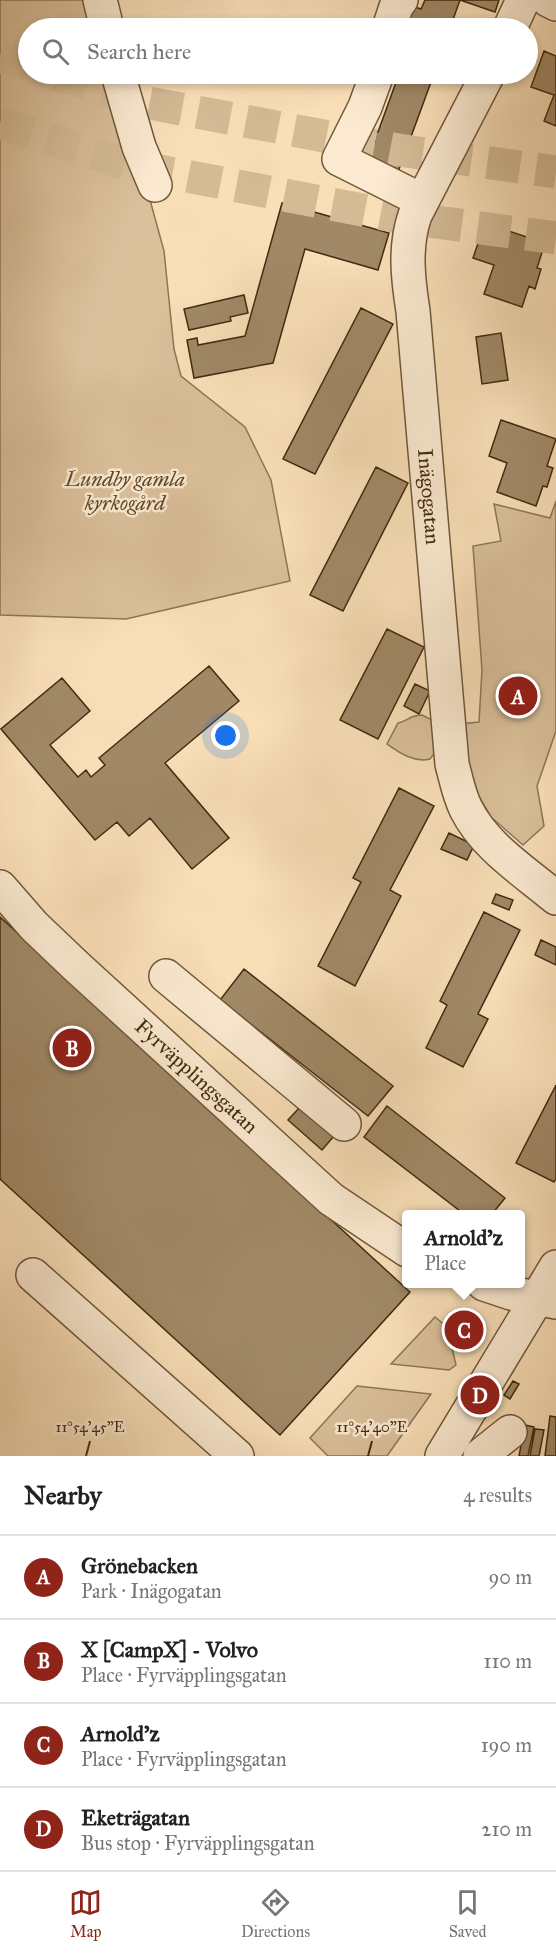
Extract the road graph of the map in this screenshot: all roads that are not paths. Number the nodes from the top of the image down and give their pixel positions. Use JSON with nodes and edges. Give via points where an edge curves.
{"nodes":[{"id":1,"x":100,"y":0,"type":"edge"},
{"id":2,"x":401,"y":0,"type":"edge"},
{"id":3,"x":524,"y":0,"type":"edge"},
{"id":4,"x":548,"y":0,"type":"edge"},
{"id":5,"x":556,"y":4,"type":"edge"},
{"id":6,"x":104,"y":18,"type":"edge"},
{"id":7,"x":392,"y":18,"type":"edge"},
{"id":8,"x":515,"y":18,"type":"edge"},
{"id":9,"x":121,"y":84,"type":"edge"},
{"id":10,"x":373,"y":84,"type":"edge"},
{"id":11,"x":483,"y":84,"type":"edge"},
{"id":12,"x":155,"y":185,"type":"dead end"},
{"id":13,"x":421,"y":200,"type":"junction"},
{"id":14,"x":0,"y":886,"type":"edge"},
{"id":15,"x":556,"y":898,"type":"edge"},
{"id":16,"x":166,"y":976,"type":"dead end"},
{"id":17,"x":344,"y":1124,"type":"dead end"},
{"id":18,"x":402,"y":1247,"type":"edge"},
{"id":19,"x":556,"y":1267,"type":"edge"},
{"id":20,"x":33,"y":1275,"type":"dead end"},
{"id":21,"x":496,"y":1288,"type":"edge"},
{"id":22,"x":547,"y":1301,"type":"edge"},
{"id":23,"x":510,"y":1432,"type":"dead end"},
{"id":24,"x":237,"y":1456,"type":"edge"},
{"id":25,"x":442,"y":1456,"type":"edge"},
{"id":26,"x":480,"y":1456,"type":"edge"}],
"edges":[{"from":1,"to":6,"type":"street"},
{"from":2,"to":7,"type":"street"},
{"from":3,"to":8,"type":"street"},
{"from":4,"to":5,"type":"street"},
{"from":9,"to":12,"type":"street"},
{"from":10,"to":13,"type":"street","via":[[339,159]]},
{"from":11,"to":13,"type":"street","name":"Inägogatan"},
{"from":13,"to":15,"type":"street","name":"Inägogatan","via":[[410,228],[407,275],[452,764],[465,808],[476,825],[501,853]]},
{"from":14,"to":18,"type":"street","name":"Fyrväpplingsgatan","via":[[76,966],[331,1199]]},
{"from":16,"to":17,"type":"street"},
{"from":19,"to":22,"type":"street"},
{"from":20,"to":24,"type":"street"},
{"from":21,"to":22,"type":"street"},
{"from":22,"to":25,"type":"street"},
{"from":23,"to":26,"type":"street"}]}
